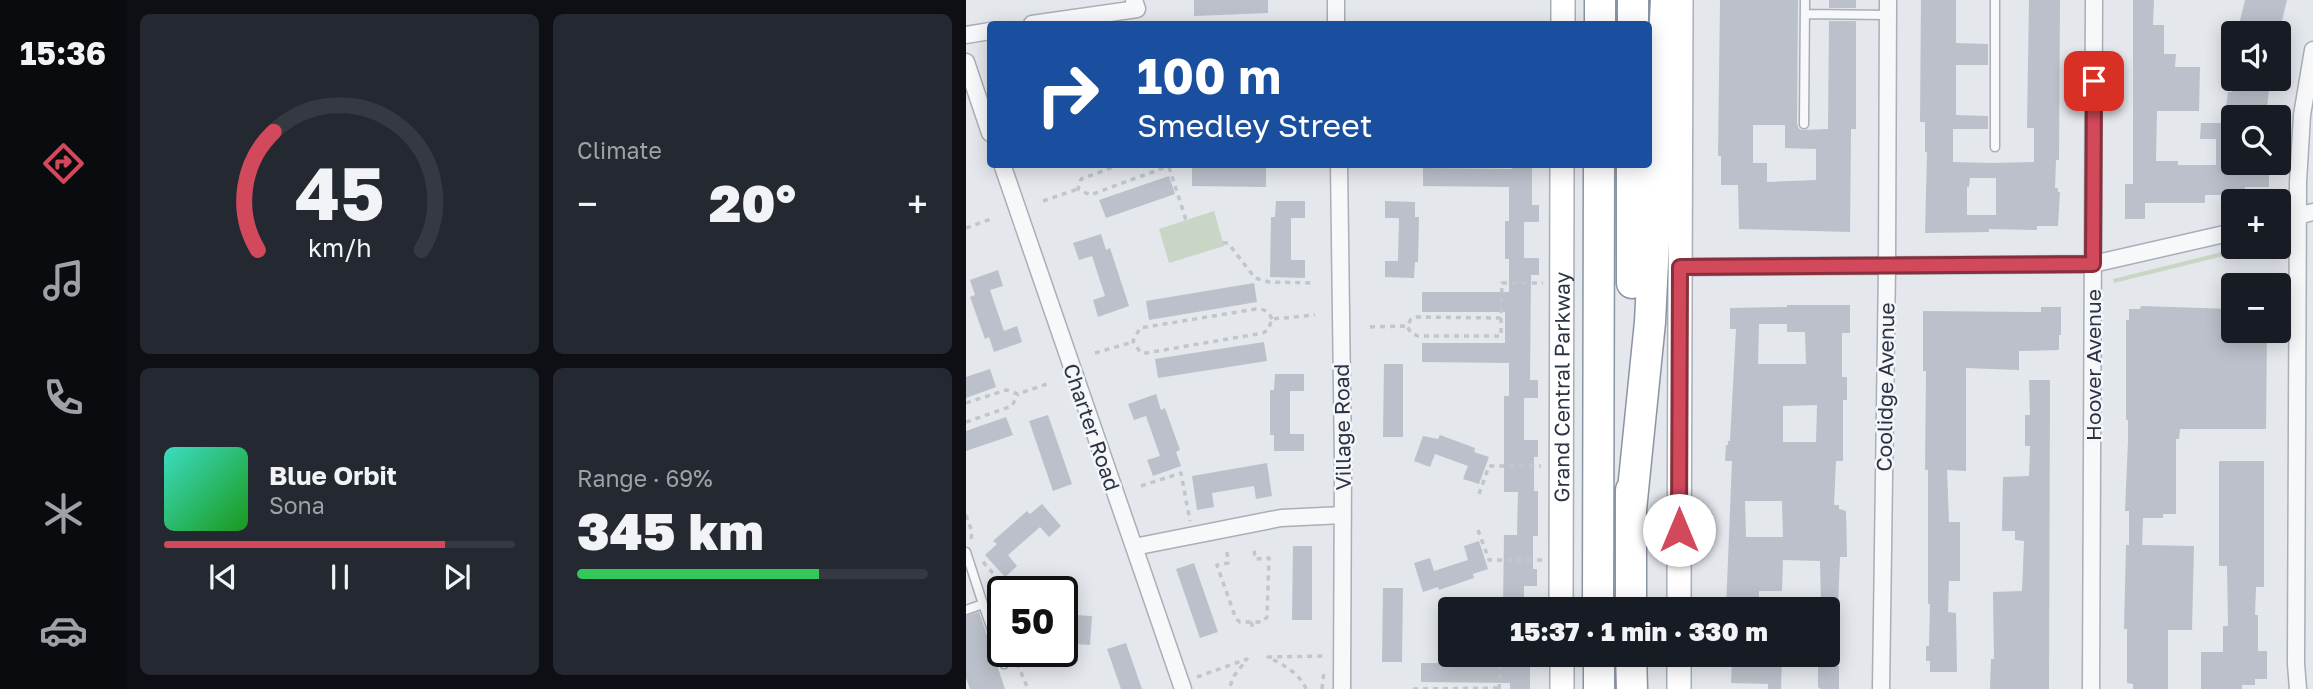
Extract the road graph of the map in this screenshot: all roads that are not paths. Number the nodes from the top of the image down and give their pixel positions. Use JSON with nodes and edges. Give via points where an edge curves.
{"nodes":[{"id":1,"x":1336,"y":0,"type":"edge"},
{"id":2,"x":1563,"y":0,"type":"edge"},
{"id":3,"x":1600,"y":0,"type":"edge"},
{"id":4,"x":1633,"y":0,"type":"edge"},
{"id":5,"x":1666,"y":0,"type":"edge"},
{"id":6,"x":1682,"y":0,"type":"edge"},
{"id":7,"x":1805,"y":0,"type":"edge"},
{"id":8,"x":1995,"y":0,"type":"edge"},
{"id":9,"x":2094,"y":0,"type":"edge"},
{"id":10,"x":1136,"y":4,"type":"edge"},
{"id":11,"x":1888,"y":8,"type":"edge"},
{"id":12,"x":1805,"y":14,"type":"junction"},
{"id":13,"x":1048,"y":21,"type":"edge"},
{"id":14,"x":1336,"y":21,"type":"edge"},
{"id":15,"x":1563,"y":21,"type":"edge"},
{"id":16,"x":1600,"y":21,"type":"edge"},
{"id":17,"x":1633,"y":21,"type":"edge"},
{"id":18,"x":987,"y":32,"type":"edge"},
{"id":19,"x":966,"y":35,"type":"edge"},
{"id":20,"x":2313,"y":50,"type":"edge"},
{"id":21,"x":966,"y":62,"type":"edge"},
{"id":22,"x":987,"y":124,"type":"edge"},
{"id":23,"x":1804,"y":124,"type":"dead end"},
{"id":24,"x":1995,"y":147,"type":"dead end"},
{"id":25,"x":1003,"y":168,"type":"edge"},
{"id":26,"x":1339,"y":168,"type":"edge"},
{"id":27,"x":1562,"y":168,"type":"edge"},
{"id":28,"x":1600,"y":168,"type":"edge"},
{"id":29,"x":1632,"y":168,"type":"edge"},
{"id":30,"x":2305,"y":214,"type":"edge"},
{"id":31,"x":2221,"y":235,"type":"edge"},
{"id":32,"x":2093,"y":264,"type":"junction"},
{"id":33,"x":1680,"y":267,"type":"junction"},
{"id":34,"x":1887,"y":267,"type":"junction"},
{"id":35,"x":1631,"y":510,"type":"junction"},
{"id":36,"x":1343,"y":515,"type":"junction"},
{"id":37,"x":1134,"y":547,"type":"junction"},
{"id":38,"x":966,"y":552,"type":"edge"},
{"id":39,"x":1561,"y":597,"type":"edge"},
{"id":40,"x":1598,"y":597,"type":"edge"},
{"id":41,"x":1631,"y":597,"type":"edge"},
{"id":42,"x":1679,"y":597,"type":"edge"},
{"id":43,"x":983,"y":604,"type":"junction"},
{"id":44,"x":966,"y":610,"type":"edge"},
{"id":45,"x":987,"y":615,"type":"edge"},
{"id":46,"x":1562,"y":667,"type":"edge"},
{"id":47,"x":1599,"y":667,"type":"edge"},
{"id":48,"x":1631,"y":667,"type":"edge"},
{"id":49,"x":1679,"y":667,"type":"edge"},
{"id":50,"x":1188,"y":684,"type":"edge"},
{"id":51,"x":1342,"y":689,"type":"edge"},
{"id":52,"x":1562,"y":689,"type":"edge"},
{"id":53,"x":1600,"y":689,"type":"edge"},
{"id":54,"x":1632,"y":689,"type":"edge"},
{"id":55,"x":1678,"y":689,"type":"edge"},
{"id":56,"x":1881,"y":689,"type":"edge"},
{"id":57,"x":2091,"y":689,"type":"edge"},
{"id":58,"x":2298,"y":689,"type":"edge"}],
"edges":[{"from":1,"to":14,"type":"street"},
{"from":2,"to":15,"type":"main road"},
{"from":3,"to":16,"type":"highway"},
{"from":4,"to":17,"type":"highway"},
{"from":5,"to":35,"type":"highway","via":[[1650,322]]},
{"from":6,"to":33,"type":"main road"},
{"from":7,"to":12,"type":"lane"},
{"from":8,"to":24,"type":"lane"},
{"from":9,"to":32,"type":"street","name":"Hoover Avenue"},
{"from":10,"to":13,"type":"street"},
{"from":11,"to":12,"type":"lane"},
{"from":11,"to":34,"type":"street","name":"Coolidge Avenue"},
{"from":12,"to":23,"type":"lane"},
{"from":18,"to":19,"type":"street"},
{"from":20,"to":30,"type":"street","via":[[2302,115]]},
{"from":21,"to":22,"type":"street"},
{"from":25,"to":37,"type":"street","name":"Charter Road"},
{"from":26,"to":36,"type":"street","name":"Village Road"},
{"from":27,"to":39,"type":"main road","name":"Grand Central Parkway"},
{"from":28,"to":40,"type":"highway","name":"Grand Central Parkway"},
{"from":29,"to":35,"type":"highway"},
{"from":30,"to":58,"type":"street"},
{"from":31,"to":32,"type":"street"},
{"from":32,"to":34,"type":"street"},
{"from":32,"to":57,"type":"street","name":"Hoover Avenue"},
{"from":33,"to":34,"type":"street"},
{"from":33,"to":42,"type":"main road"},
{"from":34,"to":56,"type":"street","name":"Coolidge Avenue"},
{"from":35,"to":41,"type":"highway"},
{"from":36,"to":37,"type":"street","via":[[1281,518]]},
{"from":36,"to":51,"type":"street","name":"Village Road"},
{"from":37,"to":50,"type":"street","name":"Charter Road"},
{"from":38,"to":43,"type":"lane"},
{"from":43,"to":44,"type":"lane"},
{"from":43,"to":45,"type":"lane"},
{"from":46,"to":52,"type":"main road"},
{"from":47,"to":53,"type":"highway"},
{"from":48,"to":54,"type":"highway"},
{"from":49,"to":55,"type":"main road"}]}
